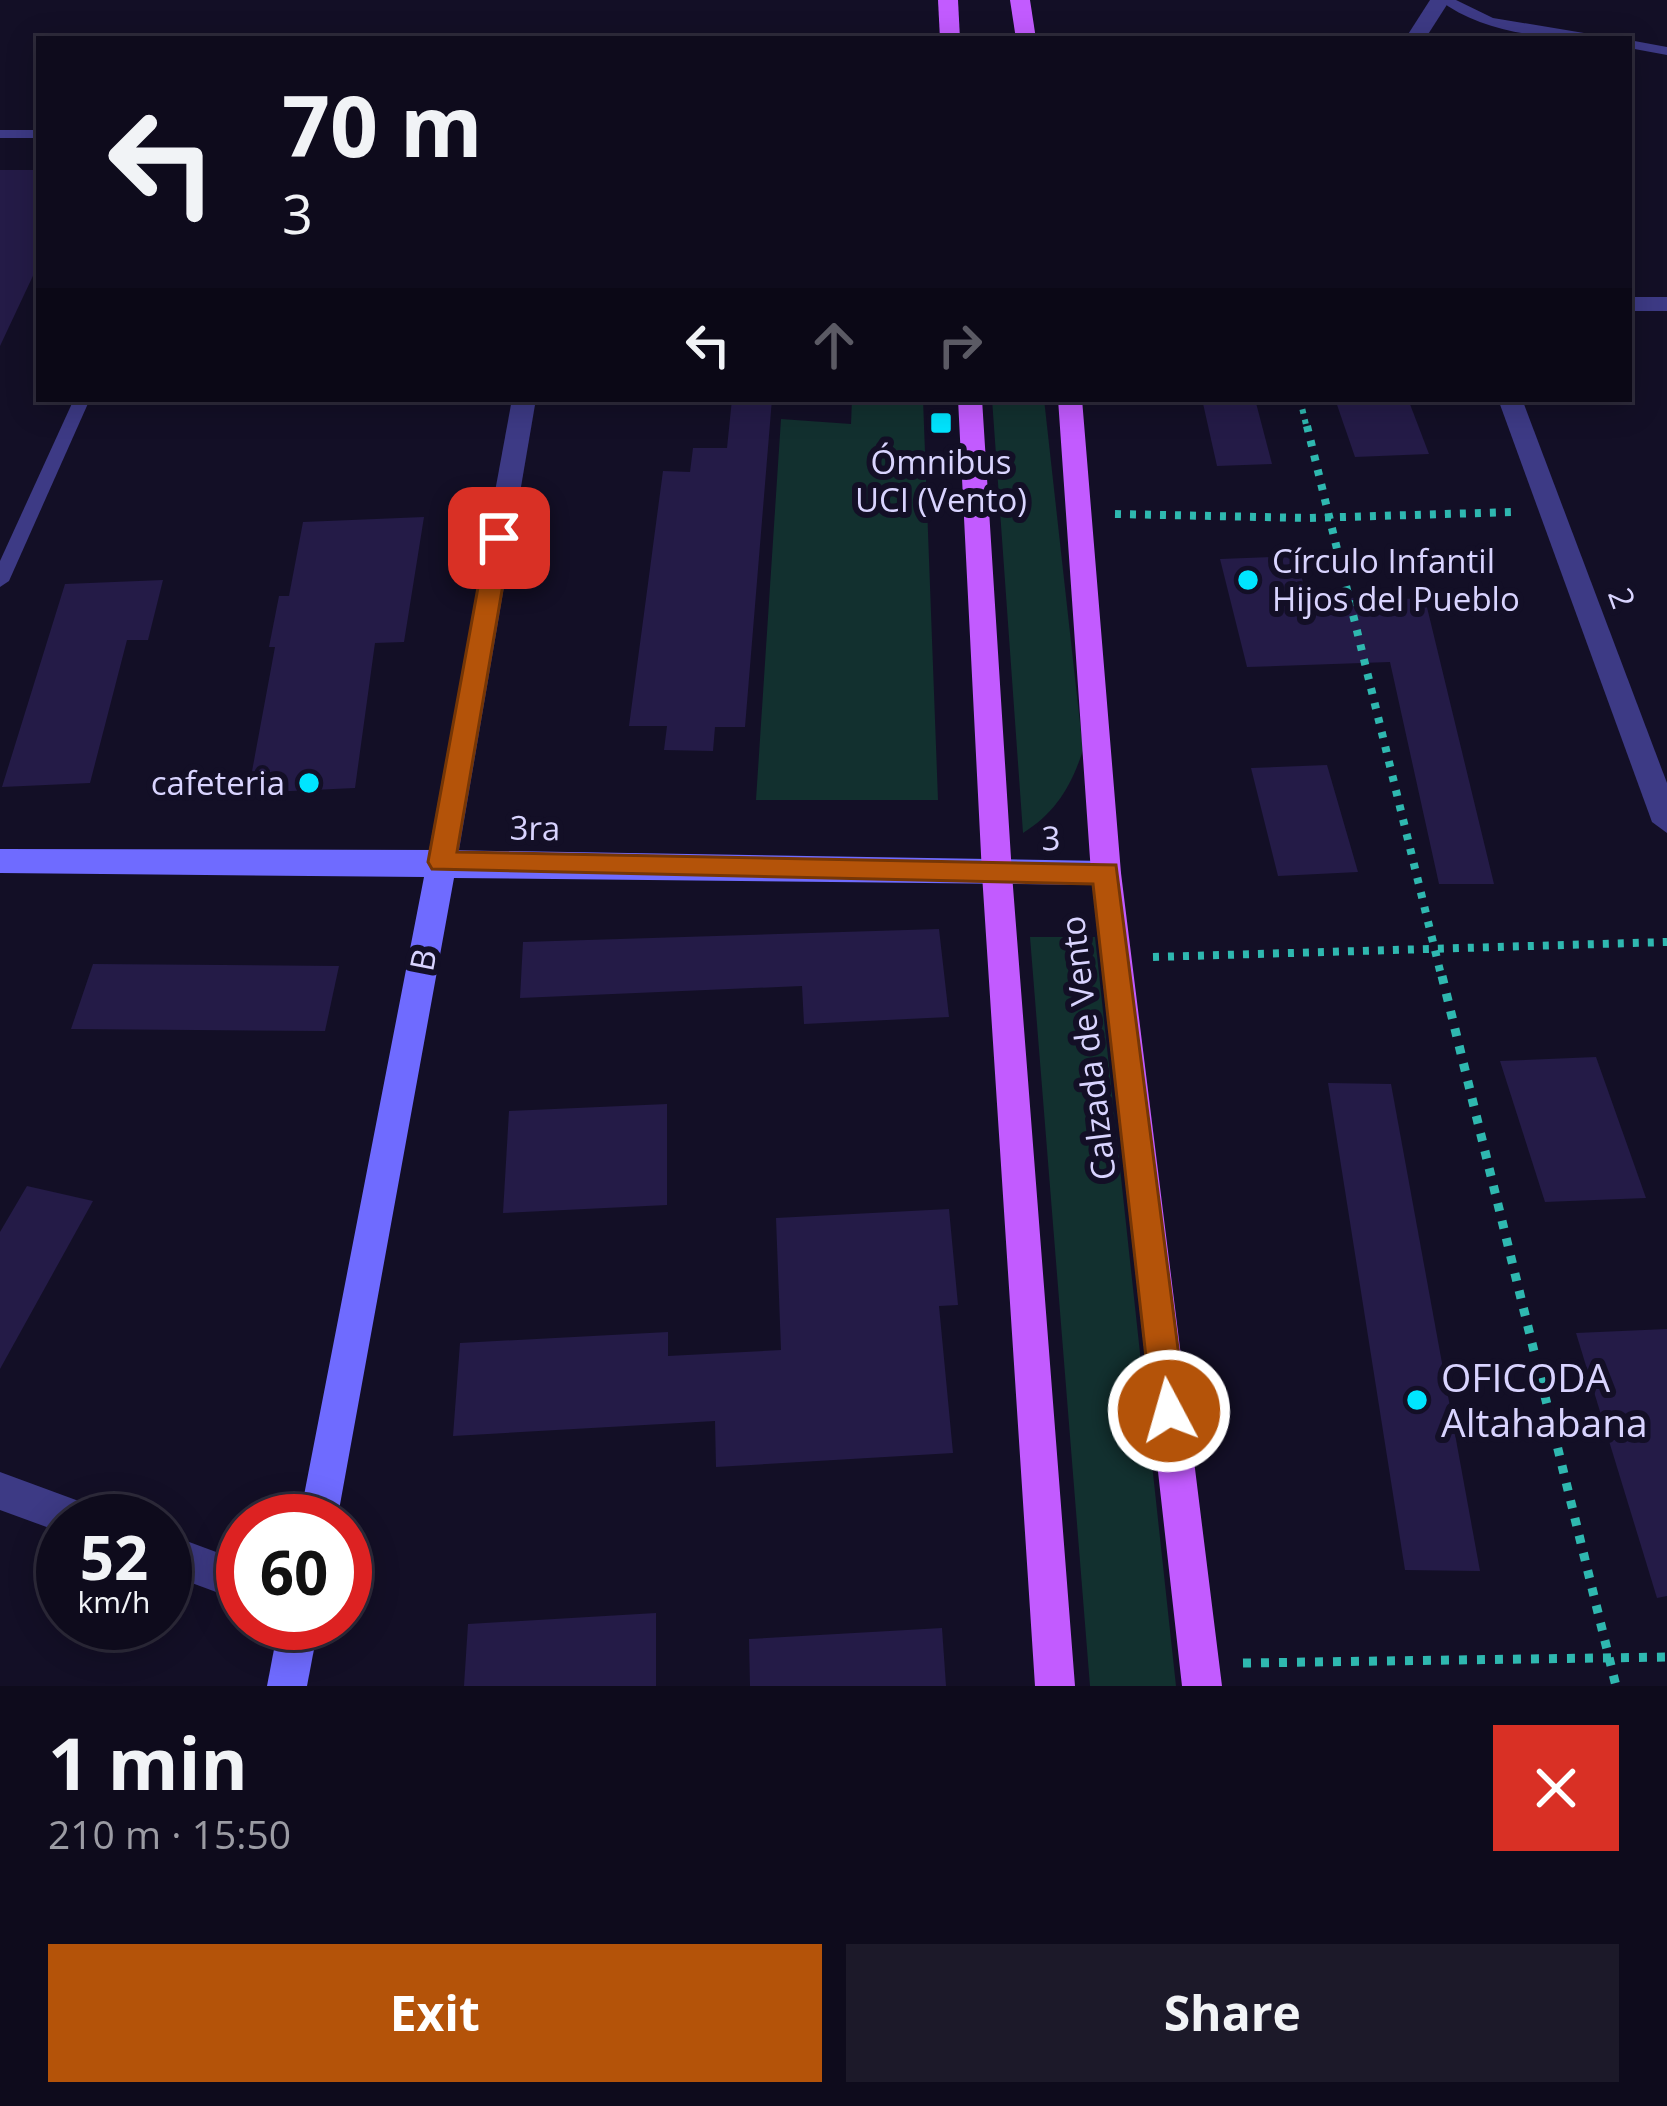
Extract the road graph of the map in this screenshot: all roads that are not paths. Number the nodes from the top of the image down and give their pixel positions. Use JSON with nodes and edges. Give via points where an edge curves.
{"nodes":[{"id":1,"x":948,"y":0,"type":"edge"},
{"id":2,"x":1020,"y":0,"type":"edge"},
{"id":3,"x":1443,"y":0,"type":"edge"},
{"id":4,"x":950,"y":36,"type":"edge"},
{"id":5,"x":1026,"y":36,"type":"edge"},
{"id":6,"x":1417,"y":36,"type":"edge"},
{"id":7,"x":1577,"y":36,"type":"edge"},
{"id":8,"x":1632,"y":45,"type":"edge"},
{"id":9,"x":1667,"y":51,"type":"edge"},
{"id":10,"x":0,"y":134,"type":"edge"},
{"id":11,"x":36,"y":134,"type":"edge"},
{"id":12,"x":1632,"y":304,"type":"edge"},
{"id":13,"x":1667,"y":304,"type":"edge"},
{"id":14,"x":81,"y":402,"type":"edge"},
{"id":15,"x":523,"y":402,"type":"edge"},
{"id":16,"x":970,"y":402,"type":"edge"},
{"id":17,"x":1070,"y":402,"type":"edge"},
{"id":18,"x":1511,"y":402,"type":"edge"},
{"id":19,"x":0,"y":581,"type":"edge"},
{"id":20,"x":1667,"y":822,"type":"edge"},
{"id":21,"x":0,"y":861,"type":"edge"},
{"id":22,"x":442,"y":862,"type":"junction"},
{"id":23,"x":1106,"y":873,"type":"junction"},
{"id":24,"x":997,"y":874,"type":"junction"},
{"id":25,"x":0,"y":1491,"type":"edge"},
{"id":26,"x":323,"y":1494,"type":"edge"},
{"id":27,"x":36,"y":1504,"type":"edge"},
{"id":28,"x":294,"y":1650,"type":"edge"},
{"id":29,"x":1200,"y":1675,"type":"edge"},
{"id":30,"x":287,"y":1686,"type":"edge"},
{"id":31,"x":1055,"y":1686,"type":"edge"}],
"edges":[{"from":1,"to":4,"type":"main road"},
{"from":2,"to":5,"type":"main road"},
{"from":3,"to":6,"type":"street"},
{"from":3,"to":7,"type":"lane","via":[[1489,22]]},
{"from":8,"to":9,"type":"lane"},
{"from":10,"to":11,"type":"lane"},
{"from":12,"to":13,"type":"street"},
{"from":14,"to":19,"type":"lane"},
{"from":15,"to":22,"type":"street","name":"B"},
{"from":16,"to":24,"type":"main road"},
{"from":17,"to":23,"type":"main road","name":"Calzada de Vento"},
{"from":18,"to":20,"type":"street","name":"2"},
{"from":21,"to":22,"type":"street","name":"3ra"},
{"from":22,"to":24,"type":"street","name":"3ra"},
{"from":22,"to":26,"type":"street","name":"B"},
{"from":23,"to":24,"type":"street","name":"3"},
{"from":23,"to":29,"type":"main road","name":"Calzada de Vento"},
{"from":24,"to":31,"type":"main road"},
{"from":25,"to":27,"type":"street"},
{"from":28,"to":30,"type":"street"}]}
